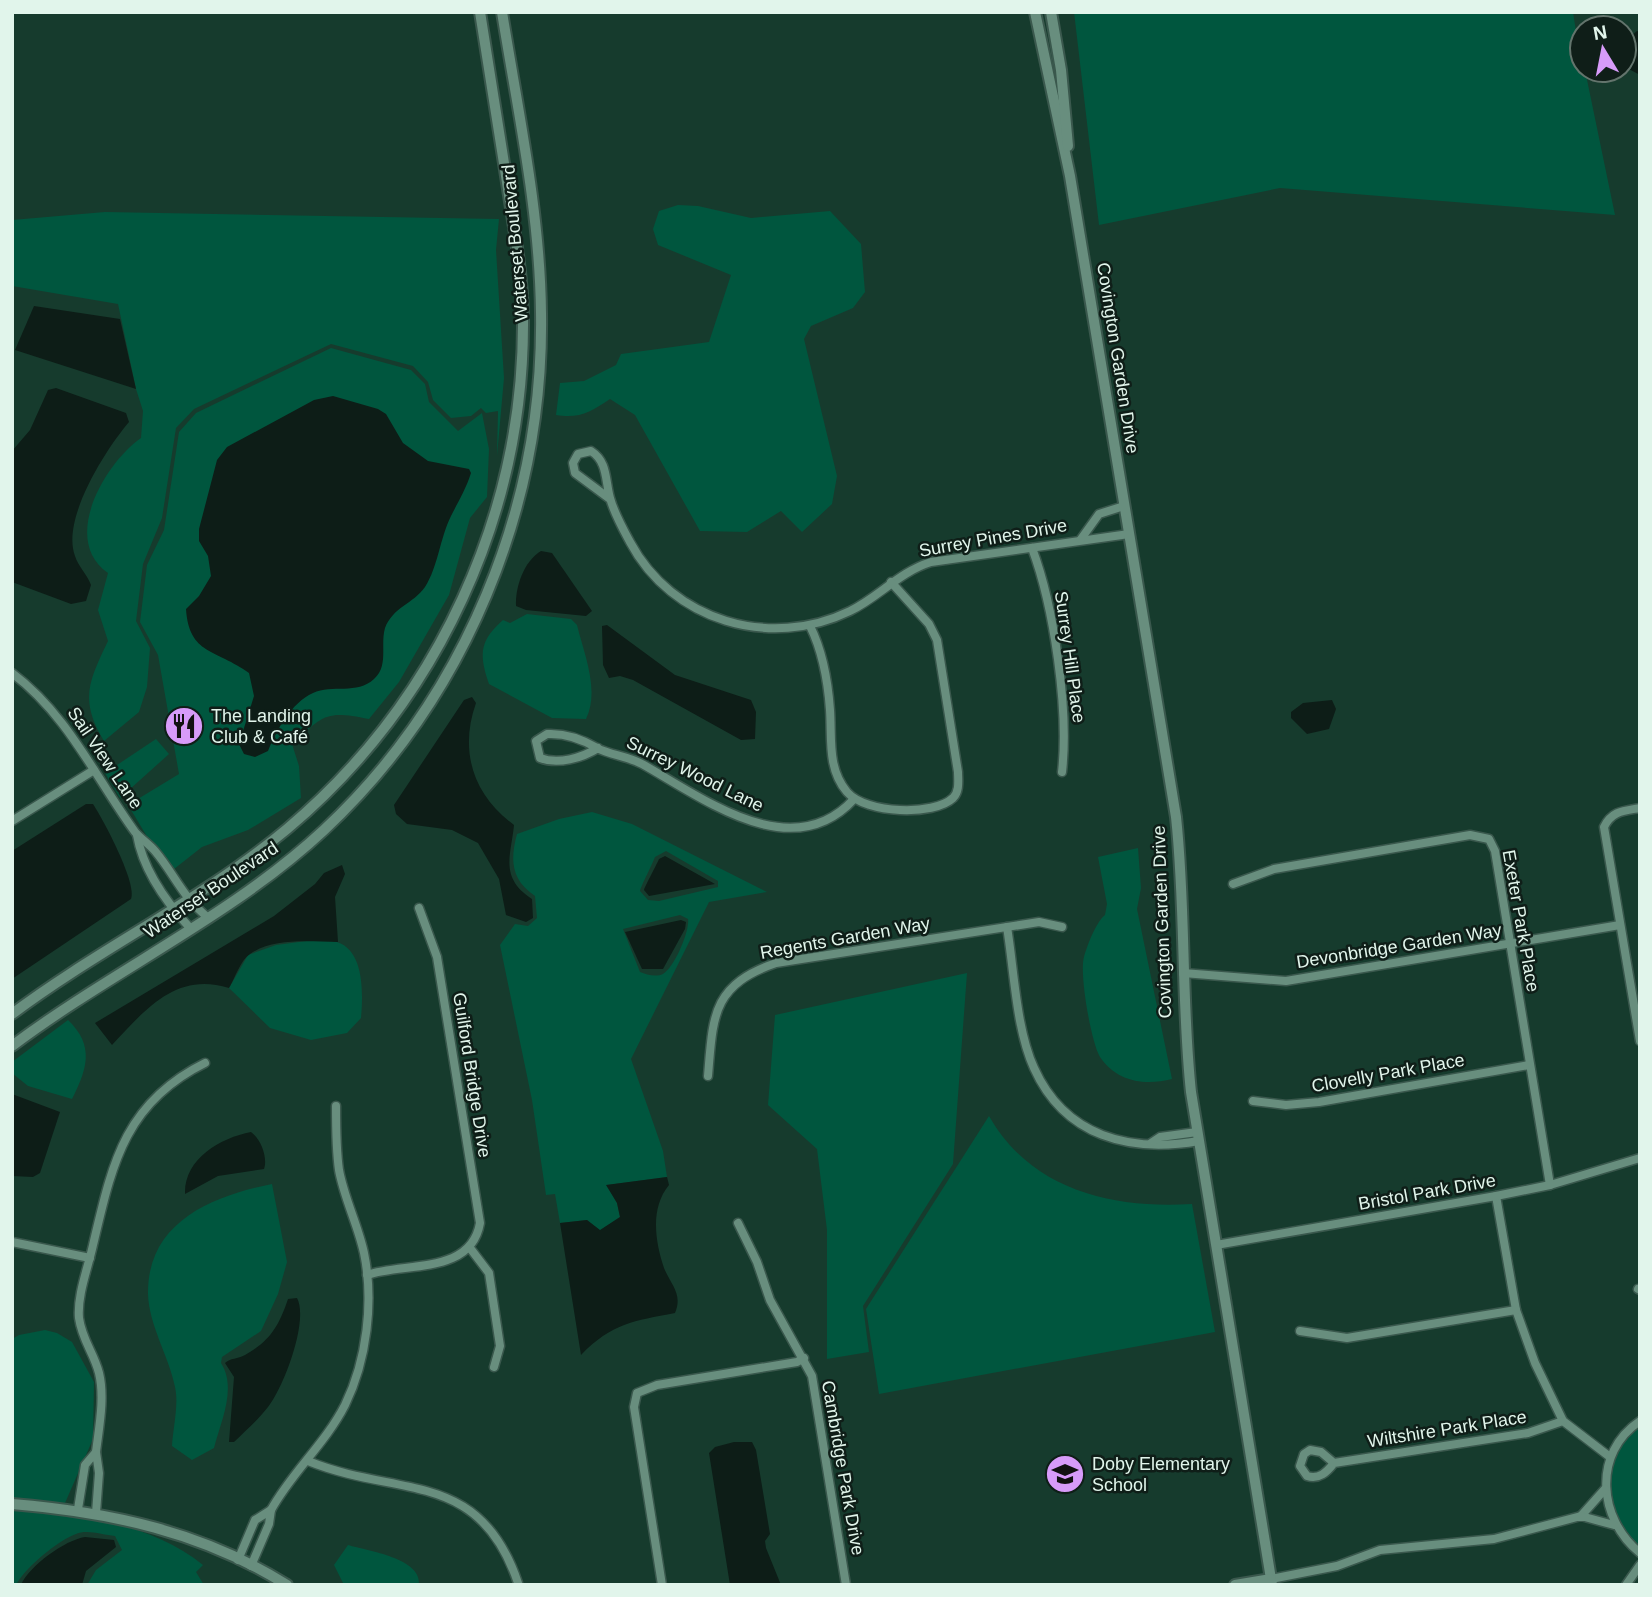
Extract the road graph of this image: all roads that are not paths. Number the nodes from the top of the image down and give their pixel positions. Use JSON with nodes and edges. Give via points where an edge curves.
{"nodes":[{"id":1,"x":480,"y":12,"type":"edge"},
{"id":2,"x":502,"y":12,"type":"edge"},
{"id":3,"x":1035,"y":12,"type":"edge"},
{"id":4,"x":1051,"y":12,"type":"edge"},
{"id":5,"x":1070,"y":176,"type":"junction"},
{"id":6,"x":610,"y":499,"type":"junction"},
{"id":7,"x":1124,"y":506,"type":"junction"},
{"id":8,"x":1129,"y":534,"type":"junction"},
{"id":9,"x":1081,"y":539,"type":"junction"},
{"id":10,"x":1032,"y":548,"type":"junction"},
{"id":11,"x":891,"y":582,"type":"junction"},
{"id":12,"x":810,"y":626,"type":"junction"},
{"id":13,"x":12,"y":673,"type":"edge"},
{"id":14,"x":598,"y":748,"type":"junction"},
{"id":15,"x":94,"y":771,"type":"junction"},
{"id":16,"x":1062,"y":772,"type":"dead end"},
{"id":17,"x":854,"y":799,"type":"junction"},
{"id":18,"x":1640,"y":808,"type":"edge"},
{"id":19,"x":12,"y":821,"type":"edge"},
{"id":20,"x":137,"y":835,"type":"junction"},
{"id":21,"x":1233,"y":884,"type":"dead end"},
{"id":22,"x":186,"y":899,"type":"junction"},
{"id":23,"x":172,"y":908,"type":"junction"},
{"id":24,"x":419,"y":908,"type":"dead end"},
{"id":25,"x":207,"y":917,"type":"junction"},
{"id":26,"x":1620,"y":925,"type":"junction"},
{"id":27,"x":1007,"y":927,"type":"junction"},
{"id":28,"x":1062,"y":927,"type":"dead end"},
{"id":29,"x":190,"y":928,"type":"junction"},
{"id":30,"x":1510,"y":943,"type":"junction"},
{"id":31,"x":1183,"y":972,"type":"junction"},
{"id":32,"x":12,"y":1014,"type":"edge"},
{"id":33,"x":1640,"y":1041,"type":"edge"},
{"id":34,"x":12,"y":1046,"type":"edge"},
{"id":35,"x":205,"y":1063,"type":"dead end"},
{"id":36,"x":1529,"y":1065,"type":"junction"},
{"id":37,"x":709,"y":1076,"type":"dead end"},
{"id":38,"x":1253,"y":1101,"type":"dead end"},
{"id":39,"x":336,"y":1106,"type":"dead end"},
{"id":40,"x":1198,"y":1136,"type":"junction"},
{"id":41,"x":1640,"y":1158,"type":"edge"},
{"id":42,"x":1550,"y":1185,"type":"junction"},
{"id":43,"x":1496,"y":1196,"type":"junction"},
{"id":44,"x":738,"y":1223,"type":"dead end"},
{"id":45,"x":12,"y":1242,"type":"edge"},
{"id":46,"x":1216,"y":1245,"type":"junction"},
{"id":47,"x":470,"y":1248,"type":"junction"},
{"id":48,"x":90,"y":1258,"type":"junction"},
{"id":49,"x":367,"y":1275,"type":"junction"},
{"id":50,"x":1516,"y":1310,"type":"junction"},
{"id":51,"x":1300,"y":1331,"type":"dead end"},
{"id":52,"x":804,"y":1358,"type":"junction"},
{"id":53,"x":494,"y":1367,"type":"dead end"},
{"id":54,"x":1563,"y":1421,"type":"junction"},
{"id":55,"x":1640,"y":1421,"type":"edge"},
{"id":56,"x":96,"y":1452,"type":"junction"},
{"id":57,"x":1611,"y":1457,"type":"junction"},
{"id":58,"x":308,"y":1461,"type":"junction"},
{"id":59,"x":1335,"y":1463,"type":"dead end"},
{"id":60,"x":1605,"y":1489,"type":"junction"},
{"id":61,"x":12,"y":1504,"type":"edge"},
{"id":62,"x":78,"y":1509,"type":"junction"},
{"id":63,"x":271,"y":1510,"type":"junction"},
{"id":64,"x":96,"y":1513,"type":"junction"},
{"id":65,"x":1581,"y":1516,"type":"junction"},
{"id":66,"x":1615,"y":1525,"type":"junction"},
{"id":67,"x":1640,"y":1553,"type":"edge"},
{"id":68,"x":238,"y":1560,"type":"junction"},
{"id":69,"x":1640,"y":1565,"type":"edge"},
{"id":70,"x":251,"y":1566,"type":"junction"},
{"id":71,"x":1271,"y":1582,"type":"edge"},
{"id":72,"x":518,"y":1583,"type":"dead end"},
{"id":73,"x":287,"y":1585,"type":"edge"},
{"id":74,"x":662,"y":1585,"type":"edge"},
{"id":75,"x":846,"y":1585,"type":"edge"},
{"id":76,"x":1235,"y":1585,"type":"edge"},
{"id":77,"x":1626,"y":1585,"type":"edge"}],
"edges":[{"from":1,"to":22,"type":"street","name":"Waterset Boulevard","via":[[523,314],[516,431],[495,516],[448,631],[368,747],[288,828]]},
{"from":2,"to":25,"type":"street","name":"Waterset Boulevard","via":[[530,181],[541,314],[536,402],[524,480],[493,581],[463,649],[426,711],[377,775],[324,830],[266,878]]},
{"from":3,"to":5,"type":"street","name":"Covington Garden Drive"},
{"from":4,"to":5,"type":"street","name":"Covington Garden Drive"},
{"from":5,"to":7,"type":"street","name":"Covington Garden Drive"},
{"from":6,"to":6,"type":"street","name":"Surrey Pines Drive","via":[[602,460],[591,451],[578,454],[573,463],[575,473]]},
{"from":6,"to":12,"type":"street","name":"Surrey Pines Drive","via":[[642,562],[683,602],[732,624],[769,629]]},
{"from":7,"to":8,"type":"street","name":"Covington Garden Drive"},
{"from":7,"to":9,"type":"street","name":"Surrey Pines Drive","via":[[1099,514]]},
{"from":8,"to":9,"type":"street","name":"Surrey Pines Drive"},
{"from":8,"to":31,"type":"street","name":"Covington Garden Drive","via":[[1176,817]]},
{"from":9,"to":10,"type":"street","name":"Surrey Pines Drive"},
{"from":10,"to":11,"type":"street","name":"Surrey Pines Drive","via":[[931,562]]},
{"from":10,"to":16,"type":"street","name":"Surrey Hill Place","via":[[1045,588],[1065,710]]},
{"from":11,"to":12,"type":"street","name":"Surrey Pines Drive","via":[[853,610]]},
{"from":11,"to":17,"type":"street","via":[[934,632],[959,783],[953,798],[945,802],[898,811],[875,809]]},
{"from":12,"to":17,"type":"street","via":[[826,681],[832,763]]},
{"from":13,"to":15,"type":"street","name":"Sail View Lane","via":[[51,705]]},
{"from":14,"to":14,"type":"street","name":"Surrey Wood Lane","via":[[554,733],[541,737],[536,745],[540,758],[550,762],[587,755]]},
{"from":14,"to":17,"type":"street","name":"Surrey Wood Lane","via":[[624,755],[739,818],[767,826],[793,828],[821,821],[835,816]]},
{"from":15,"to":19,"type":"street"},
{"from":15,"to":20,"type":"street","name":"Sail View Lane"},
{"from":18,"to":26,"type":"street","via":[[1617,812],[1604,827]]},
{"from":20,"to":22,"type":"street","name":"Sail View Lane","via":[[154,850]]},
{"from":20,"to":23,"type":"street","name":"Sail View Lane","via":[[141,857]]},
{"from":21,"to":30,"type":"street","name":"Exeter Park Place","via":[[1274,869],[1470,835],[1480,837],[1489,839],[1495,850]]},
{"from":22,"to":23,"type":"street","name":"Waterset Boulevard"},
{"from":22,"to":25,"type":"street","name":"Sail View Lane"},
{"from":23,"to":29,"type":"street","name":"Sail View Lane"},
{"from":23,"to":32,"type":"street","name":"Waterset Boulevard"},
{"from":24,"to":47,"type":"street","name":"Guilford Bridge Drive","via":[[437,957],[477,1203],[479,1228]]},
{"from":25,"to":29,"type":"street","name":"Waterset Boulevard"},
{"from":26,"to":30,"type":"street","name":"Devonbridge Garden Way"},
{"from":26,"to":33,"type":"street"},
{"from":27,"to":28,"type":"street","name":"Regents Garden Way","via":[[1039,922]]},
{"from":27,"to":37,"type":"street","name":"Regents Garden Way","via":[[776,963],[752,972],[724,994],[712,1026]]},
{"from":27,"to":40,"type":"street","via":[[1026,1043],[1048,1093],[1066,1115],[1124,1142]]},
{"from":29,"to":34,"type":"street","name":"Waterset Boulevard"},
{"from":30,"to":31,"type":"street","name":"Devonbridge Garden Way","via":[[1286,981]]},
{"from":30,"to":36,"type":"street","name":"Exeter Park Place"},
{"from":31,"to":40,"type":"street","name":"Covington Garden Drive","via":[[1184,1033]]},
{"from":35,"to":48,"type":"street","via":[[178,1076],[152,1099],[127,1135],[112,1168]]},
{"from":36,"to":38,"type":"street","name":"Clovelly Park Place","via":[[1319,1102]]},
{"from":36,"to":42,"type":"street","name":"Exeter Park Place"},
{"from":39,"to":49,"type":"street","via":[[339,1172]]},
{"from":40,"to":46,"type":"street","name":"Covington Garden Drive"},
{"from":41,"to":42,"type":"street","name":"Bristol Park Drive"},
{"from":42,"to":43,"type":"street","name":"Bristol Park Drive"},
{"from":43,"to":46,"type":"street","name":"Bristol Park Drive"},
{"from":43,"to":50,"type":"street"},
{"from":44,"to":52,"type":"street","name":"Cambridge Park Drive","via":[[770,1300]]},
{"from":45,"to":48,"type":"street"},
{"from":46,"to":71,"type":"street","name":"Covington Garden Drive"},
{"from":47,"to":49,"type":"street","via":[[449,1261]]},
{"from":47,"to":53,"type":"street","via":[[489,1273],[500,1346]]},
{"from":48,"to":56,"type":"street","via":[[79,1318],[99,1372]]},
{"from":49,"to":58,"type":"street","via":[[366,1326],[357,1370],[346,1402]]},
{"from":50,"to":51,"type":"street","via":[[1348,1338]]},
{"from":50,"to":54,"type":"street"},
{"from":52,"to":74,"type":"street","via":[[657,1385],[637,1393],[634,1407]]},
{"from":52,"to":75,"type":"street","name":"Cambridge Park Drive","via":[[812,1376]]},
{"from":54,"to":57,"type":"street"},
{"from":54,"to":59,"type":"street","name":"Wiltshire Park Place","via":[[1528,1433]]},
{"from":55,"to":57,"type":"street","via":[[1621,1438]]},
{"from":56,"to":62,"type":"street","via":[[85,1465]]},
{"from":56,"to":64,"type":"street"},
{"from":57,"to":60,"type":"street"},
{"from":58,"to":63,"type":"street","via":[[283,1488]]},
{"from":58,"to":72,"type":"street","via":[[435,1493],[473,1513],[498,1536]]},
{"from":60,"to":65,"type":"street"},
{"from":60,"to":66,"type":"street"},
{"from":61,"to":62,"type":"street"},
{"from":62,"to":64,"type":"street"},
{"from":63,"to":68,"type":"street","via":[[255,1520]]},
{"from":63,"to":70,"type":"street","via":[[270,1524]]},
{"from":64,"to":68,"type":"street","via":[[180,1533]]},
{"from":65,"to":66,"type":"street"},
{"from":65,"to":71,"type":"street","via":[[1494,1539],[1380,1550]]},
{"from":66,"to":67,"type":"street"},
{"from":68,"to":70,"type":"street"},
{"from":69,"to":77,"type":"street"},
{"from":70,"to":73,"type":"street"},
{"from":71,"to":76,"type":"street"}]}
